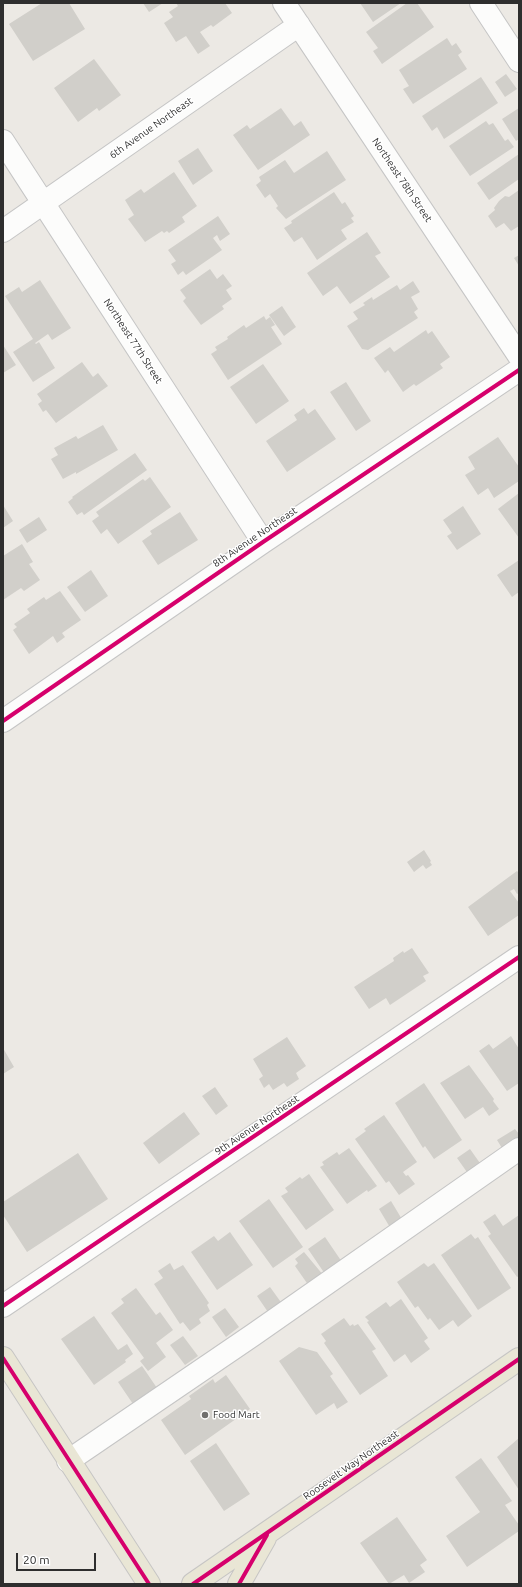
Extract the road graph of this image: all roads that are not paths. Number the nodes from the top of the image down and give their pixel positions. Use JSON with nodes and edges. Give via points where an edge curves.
{"nodes":[{"id":1,"x":284,"y":3,"type":"edge"},
{"id":2,"x":480,"y":3,"type":"edge"},
{"id":3,"x":299,"y":25,"type":"junction"},
{"id":4,"x":519,"y":61,"type":"edge"},
{"id":5,"x":3,"y":141,"type":"edge"},
{"id":6,"x":43,"y":203,"type":"junction"},
{"id":7,"x":3,"y":231,"type":"edge"},
{"id":8,"x":519,"y":356,"type":"edge"},
{"id":9,"x":519,"y":370,"type":"edge"},
{"id":10,"x":263,"y":542,"type":"junction"},
{"id":11,"x":4,"y":719,"type":"edge"},
{"id":12,"x":519,"y":957,"type":"edge"},
{"id":13,"x":519,"y":1149,"type":"edge"},
{"id":14,"x":3,"y":1306,"type":"edge"},
{"id":15,"x":3,"y":1358,"type":"edge"},
{"id":16,"x":519,"y":1359,"type":"edge"},
{"id":17,"x":68,"y":1461,"type":"junction"},
{"id":18,"x":269,"y":1532,"type":"junction"},
{"id":19,"x":149,"y":1584,"type":"edge"},
{"id":20,"x":193,"y":1584,"type":"edge"},
{"id":21,"x":239,"y":1584,"type":"edge"}],
"edges":[{"from":1,"to":3,"type":"street","name":"Northeast 78th Street"},
{"from":2,"to":4,"type":"street"},
{"from":3,"to":6,"type":"street","name":"6th Avenue Northeast"},
{"from":3,"to":8,"type":"street","name":"Northeast 78th Street"},
{"from":5,"to":6,"type":"street","name":"Northeast 77th Street"},
{"from":6,"to":7,"type":"street","name":"6th Avenue Northeast"},
{"from":6,"to":10,"type":"street","name":"Northeast 77th Street"},
{"from":9,"to":10,"type":"street","name":"8th Avenue Northeast"},
{"from":10,"to":11,"type":"street","name":"8th Avenue Northeast"},
{"from":12,"to":14,"type":"street","name":"9th Avenue Northeast"},
{"from":13,"to":17,"type":"street"},
{"from":15,"to":17,"type":"main road"},
{"from":16,"to":18,"type":"main road","name":"Roosevelt Way Northeast"},
{"from":17,"to":19,"type":"main road"},
{"from":18,"to":20,"type":"main road","name":"Roosevelt Way Northeast"},
{"from":18,"to":21,"type":"main road"}]}
